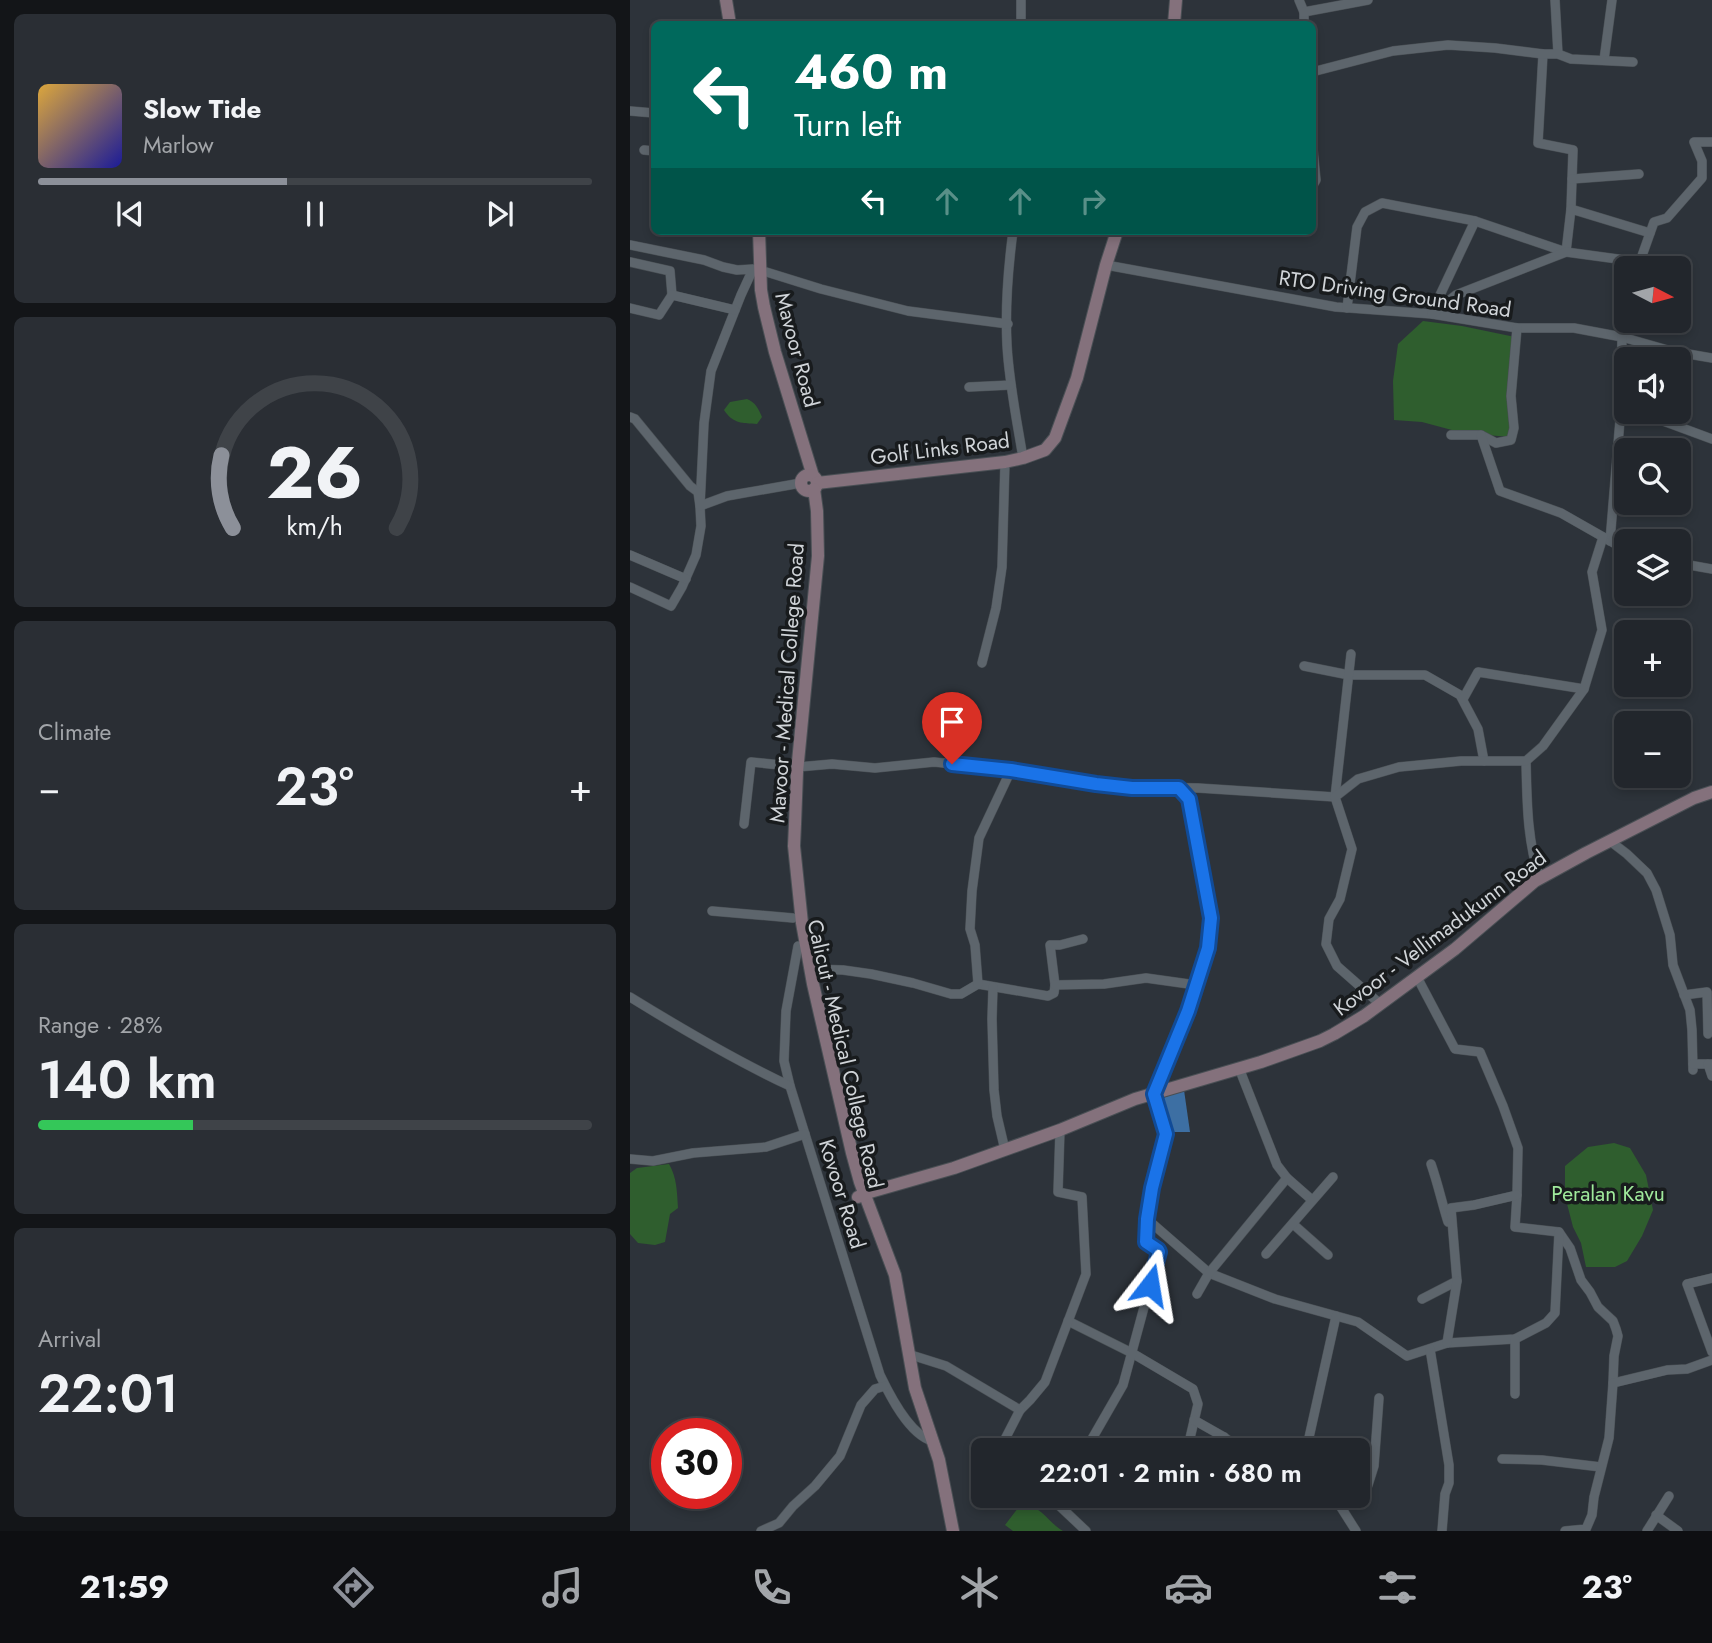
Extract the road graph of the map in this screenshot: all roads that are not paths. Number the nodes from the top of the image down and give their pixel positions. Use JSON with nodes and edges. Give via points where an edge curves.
{"nodes":[{"id":1,"x":726,"y":0,"type":"edge"},
{"id":2,"x":732,"y":0,"type":"edge"},
{"id":3,"x":1021,"y":0,"type":"edge"},
{"id":4,"x":1176,"y":0,"type":"edge"},
{"id":5,"x":1299,"y":0,"type":"edge"},
{"id":6,"x":1368,"y":0,"type":"edge"},
{"id":7,"x":1555,"y":0,"type":"edge"},
{"id":8,"x":1612,"y":0,"type":"edge"},
{"id":9,"x":1304,"y":12,"type":"junction"},
{"id":10,"x":730,"y":21,"type":"edge"},
{"id":11,"x":736,"y":21,"type":"edge"},
{"id":12,"x":1021,"y":21,"type":"edge"},
{"id":13,"x":1174,"y":21,"type":"edge"},
{"id":14,"x":1304,"y":21,"type":"edge"},
{"id":15,"x":1543,"y":54,"type":"junction"},
{"id":16,"x":1558,"y":54,"type":"junction"},
{"id":17,"x":1604,"y":60,"type":"junction"},
{"id":18,"x":1633,"y":62,"type":"dead end"},
{"id":19,"x":1316,"y":71,"type":"edge"},
{"id":20,"x":630,"y":111,"type":"edge"},
{"id":21,"x":651,"y":113,"type":"edge"},
{"id":22,"x":1712,"y":142,"type":"edge"},
{"id":23,"x":1639,"y":174,"type":"dead end"},
{"id":24,"x":1572,"y":179,"type":"junction"},
{"id":25,"x":1571,"y":209,"type":"junction"},
{"id":26,"x":1475,"y":221,"type":"junction"},
{"id":27,"x":1650,"y":233,"type":"junction"},
{"id":28,"x":753,"y":235,"type":"edge"},
{"id":29,"x":759,"y":235,"type":"edge"},
{"id":30,"x":1013,"y":235,"type":"edge"},
{"id":31,"x":1116,"y":235,"type":"edge"},
{"id":32,"x":630,"y":245,"type":"edge"},
{"id":33,"x":1566,"y":252,"type":"junction"},
{"id":34,"x":1642,"y":256,"type":"edge"},
{"id":35,"x":1614,"y":261,"type":"edge"},
{"id":36,"x":630,"y":262,"type":"edge"},
{"id":37,"x":1106,"y":265,"type":"junction"},
{"id":38,"x":757,"y":270,"type":"junction"},
{"id":39,"x":672,"y":295,"type":"junction"},
{"id":40,"x":630,"y":308,"type":"edge"},
{"id":41,"x":1347,"y":308,"type":"junction"},
{"id":42,"x":735,"y":310,"type":"junction"},
{"id":43,"x":1432,"y":314,"type":"junction"},
{"id":44,"x":1008,"y":324,"type":"junction"},
{"id":45,"x":1517,"y":328,"type":"junction"},
{"id":46,"x":1623,"y":333,"type":"edge"},
{"id":47,"x":1622,"y":337,"type":"junction"},
{"id":48,"x":1622,"y":347,"type":"edge"},
{"id":49,"x":1712,"y":358,"type":"edge"},
{"id":50,"x":1011,"y":385,"type":"junction"},
{"id":51,"x":969,"y":387,"type":"dead end"},
{"id":52,"x":630,"y":417,"type":"edge"},
{"id":53,"x":1622,"y":424,"type":"edge"},
{"id":54,"x":1671,"y":424,"type":"edge"},
{"id":55,"x":1451,"y":435,"type":"dead end"},
{"id":56,"x":1481,"y":435,"type":"junction"},
{"id":57,"x":1712,"y":439,"type":"edge"},
{"id":58,"x":1023,"y":458,"type":"junction"},
{"id":59,"x":1005,"y":462,"type":"junction"},
{"id":60,"x":810,"y":483,"type":"junction"},
{"id":61,"x":700,"y":506,"type":"junction"},
{"id":62,"x":1607,"y":539,"type":"junction"},
{"id":63,"x":1614,"y":543,"type":"edge"},
{"id":64,"x":630,"y":555,"type":"edge"},
{"id":65,"x":1691,"y":565,"type":"edge"},
{"id":66,"x":1712,"y":569,"type":"edge"},
{"id":67,"x":686,"y":579,"type":"junction"},
{"id":68,"x":630,"y":587,"type":"edge"},
{"id":69,"x":1351,"y":654,"type":"dead end"},
{"id":70,"x":982,"y":663,"type":"dead end"},
{"id":71,"x":1304,"y":666,"type":"dead end"},
{"id":72,"x":1349,"y":674,"type":"junction"},
{"id":73,"x":1584,"y":689,"type":"junction"},
{"id":74,"x":1462,"y":699,"type":"junction"},
{"id":75,"x":1484,"y":761,"type":"junction"},
{"id":76,"x":1526,"y":761,"type":"junction"},
{"id":77,"x":794,"y":767,"type":"junction"},
{"id":78,"x":1011,"y":770,"type":"junction"},
{"id":79,"x":1179,"y":788,"type":"junction"},
{"id":80,"x":1712,"y":792,"type":"edge"},
{"id":81,"x":1335,"y":797,"type":"junction"},
{"id":82,"x":744,"y":824,"type":"dead end"},
{"id":83,"x":1610,"y":841,"type":"junction"},
{"id":84,"x":1540,"y":879,"type":"junction"},
{"id":85,"x":712,"y":911,"type":"dead end"},
{"id":86,"x":793,"y":918,"type":"junction"},
{"id":87,"x":800,"y":938,"type":"junction"},
{"id":88,"x":1083,"y":939,"type":"dead end"},
{"id":89,"x":810,"y":969,"type":"junction"},
{"id":90,"x":1417,"y":977,"type":"junction"},
{"id":91,"x":978,"y":984,"type":"junction"},
{"id":92,"x":1055,"y":985,"type":"junction"},
{"id":93,"x":1196,"y":985,"type":"junction"},
{"id":94,"x":993,"y":987,"type":"junction"},
{"id":95,"x":1709,"y":991,"type":"edge"},
{"id":96,"x":1684,"y":995,"type":"junction"},
{"id":97,"x":630,"y":997,"type":"edge"},
{"id":98,"x":1379,"y":1003,"type":"junction"},
{"id":99,"x":1708,"y":1034,"type":"dead end"},
{"id":100,"x":1710,"y":1064,"type":"edge"},
{"id":101,"x":1240,"y":1068,"type":"junction"},
{"id":102,"x":1712,"y":1076,"type":"edge"},
{"id":103,"x":790,"y":1086,"type":"junction"},
{"id":104,"x":1154,"y":1094,"type":"junction"},
{"id":105,"x":1060,"y":1130,"type":"junction"},
{"id":106,"x":805,"y":1134,"type":"junction"},
{"id":107,"x":1005,"y":1150,"type":"junction"},
{"id":108,"x":630,"y":1159,"type":"edge"},
{"id":109,"x":1431,"y":1164,"type":"dead end"},
{"id":110,"x":1333,"y":1177,"type":"dead end"},
{"id":111,"x":1287,"y":1178,"type":"junction"},
{"id":112,"x":861,"y":1195,"type":"junction"},
{"id":113,"x":1517,"y":1195,"type":"junction"},
{"id":114,"x":1312,"y":1200,"type":"junction"},
{"id":115,"x":1147,"y":1219,"type":"junction"},
{"id":116,"x":1293,"y":1224,"type":"junction"},
{"id":117,"x":875,"y":1232,"type":"junction"},
{"id":118,"x":1559,"y":1233,"type":"junction"},
{"id":119,"x":1452,"y":1234,"type":"junction"},
{"id":120,"x":1266,"y":1254,"type":"dead end"},
{"id":121,"x":1328,"y":1255,"type":"dead end"},
{"id":122,"x":1209,"y":1273,"type":"junction"},
{"id":123,"x":1712,"y":1278,"type":"edge"},
{"id":124,"x":1457,"y":1281,"type":"junction"},
{"id":125,"x":1197,"y":1294,"type":"dead end"},
{"id":126,"x":1422,"y":1299,"type":"dead end"},
{"id":127,"x":1336,"y":1316,"type":"junction"},
{"id":128,"x":1068,"y":1321,"type":"junction"},
{"id":129,"x":1515,"y":1339,"type":"junction"},
{"id":130,"x":1447,"y":1343,"type":"junction"},
{"id":131,"x":1430,"y":1349,"type":"junction"},
{"id":132,"x":1712,"y":1352,"type":"edge"},
{"id":133,"x":1132,"y":1353,"type":"junction"},
{"id":134,"x":908,"y":1354,"type":"junction"},
{"id":135,"x":1712,"y":1360,"type":"edge"},
{"id":136,"x":1613,"y":1383,"type":"junction"},
{"id":137,"x":885,"y":1386,"type":"junction"},
{"id":138,"x":1515,"y":1394,"type":"dead end"},
{"id":139,"x":1379,"y":1398,"type":"dead end"},
{"id":140,"x":1020,"y":1410,"type":"junction"},
{"id":141,"x":1194,"y":1420,"type":"junction"},
{"id":142,"x":1224,"y":1437,"type":"edge"},
{"id":143,"x":1006,"y":1438,"type":"edge"},
{"id":144,"x":1092,"y":1438,"type":"edge"},
{"id":145,"x":1190,"y":1438,"type":"edge"},
{"id":146,"x":1309,"y":1438,"type":"edge"},
{"id":147,"x":928,"y":1439,"type":"junction"},
{"id":148,"x":1502,"y":1459,"type":"dead end"},
{"id":149,"x":1601,"y":1467,"type":"junction"},
{"id":150,"x":1370,"y":1477,"type":"edge"},
{"id":151,"x":1669,"y":1496,"type":"dead end"},
{"id":152,"x":1064,"y":1508,"type":"edge"},
{"id":153,"x":1341,"y":1508,"type":"edge"},
{"id":154,"x":1656,"y":1515,"type":"junction"},
{"id":155,"x":1586,"y":1530,"type":"edge"},
{"id":156,"x":761,"y":1531,"type":"edge"},
{"id":157,"x":945,"y":1531,"type":"edge"},
{"id":158,"x":953,"y":1531,"type":"edge"},
{"id":159,"x":1086,"y":1531,"type":"edge"},
{"id":160,"x":1356,"y":1531,"type":"edge"},
{"id":161,"x":1442,"y":1531,"type":"edge"},
{"id":162,"x":1565,"y":1531,"type":"edge"},
{"id":163,"x":1647,"y":1531,"type":"edge"},
{"id":164,"x":1678,"y":1531,"type":"edge"}],
"edges":[{"from":1,"to":10,"type":"main road"},
{"from":2,"to":11,"type":"main road"},
{"from":3,"to":12,"type":"street"},
{"from":4,"to":13,"type":"main road"},
{"from":5,"to":9,"type":"street"},
{"from":6,"to":9,"type":"street"},
{"from":7,"to":16,"type":"street"},
{"from":8,"to":17,"type":"street"},
{"from":9,"to":14,"type":"street"},
{"from":15,"to":16,"type":"street"},
{"from":15,"to":19,"type":"street","via":[[1448,46],[1393,51]]},
{"from":15,"to":24,"type":"street","via":[[1538,143],[1573,150]]},
{"from":16,"to":17,"type":"street"},
{"from":17,"to":18,"type":"street"},
{"from":20,"to":21,"type":"street"},
{"from":22,"to":27,"type":"street","via":[[1694,142],[1702,161],[1702,178],[1667,218],[1654,222]]},
{"from":23,"to":24,"type":"street"},
{"from":24,"to":25,"type":"street"},
{"from":25,"to":27,"type":"street"},
{"from":25,"to":33,"type":"street"},
{"from":26,"to":33,"type":"street"},
{"from":26,"to":41,"type":"street","via":[[1382,204],[1365,212],[1356,227]]},
{"from":26,"to":43,"type":"street"},
{"from":27,"to":34,"type":"street"},
{"from":28,"to":38,"type":"main road","name":"Mavoor Road"},
{"from":29,"to":38,"type":"main road","name":"Mavoor Road"},
{"from":30,"to":44,"type":"street"},
{"from":31,"to":37,"type":"main road","name":"Golf Links Road"},
{"from":32,"to":38,"type":"street","via":[[737,270]]},
{"from":33,"to":35,"type":"street"},
{"from":33,"to":43,"type":"street","via":[[1456,295]]},
{"from":36,"to":39,"type":"street","via":[[670,271]]},
{"from":37,"to":41,"type":"street","name":"RTO Driving Ground Road"},
{"from":37,"to":58,"type":"main road","name":"Golf Links Road","via":[[1077,378],[1055,438],[1045,450]]},
{"from":38,"to":42,"type":"street"},
{"from":38,"to":44,"type":"street","via":[[908,311]]},
{"from":38,"to":60,"type":"main road","name":"Mavoor Road"},
{"from":39,"to":40,"type":"street","via":[[659,314]]},
{"from":39,"to":42,"type":"street"},
{"from":41,"to":43,"type":"street","name":"RTO Driving Ground Road"},
{"from":42,"to":61,"type":"street","via":[[711,371]]},
{"from":43,"to":45,"type":"street","name":"RTO Driving Ground Road"},
{"from":44,"to":50,"type":"street"},
{"from":45,"to":47,"type":"street","name":"RTO Driving Ground Road","via":[[1574,328]]},
{"from":45,"to":56,"type":"street","via":[[1511,440],[1496,443]]},
{"from":46,"to":47,"type":"street"},
{"from":47,"to":48,"type":"street"},
{"from":47,"to":49,"type":"street","name":"RTO Driving Ground Road"},
{"from":50,"to":51,"type":"street"},
{"from":50,"to":58,"type":"street"},
{"from":52,"to":61,"type":"street","via":[[698,492]]},
{"from":53,"to":62,"type":"street"},
{"from":54,"to":57,"type":"street"},
{"from":55,"to":56,"type":"street"},
{"from":56,"to":62,"type":"street","via":[[1500,491],[1561,513]]},
{"from":58,"to":59,"type":"main road","name":"Golf Links Road"},
{"from":59,"to":60,"type":"main road","name":"Golf Links Road"},
{"from":59,"to":70,"type":"street","via":[[1002,567]]},
{"from":60,"to":61,"type":"street","via":[[727,496]]},
{"from":60,"to":77,"type":"main road","name":"Mavoor - Medical College Road","via":[[817,511],[818,556]]},
{"from":61,"to":67,"type":"street","via":[[696,555]]},
{"from":62,"to":63,"type":"street"},
{"from":62,"to":73,"type":"street","via":[[1592,572],[1602,630]]},
{"from":64,"to":67,"type":"street"},
{"from":65,"to":66,"type":"street"},
{"from":67,"to":68,"type":"street","via":[[671,606]]},
{"from":69,"to":72,"type":"street"},
{"from":71,"to":72,"type":"street"},
{"from":72,"to":74,"type":"street","via":[[1425,675]]},
{"from":72,"to":81,"type":"street"},
{"from":73,"to":74,"type":"street","via":[[1478,672]]},
{"from":73,"to":76,"type":"street","via":[[1543,746]]},
{"from":74,"to":75,"type":"street","via":[[1478,729]]},
{"from":75,"to":76,"type":"street"},
{"from":75,"to":81,"type":"street","via":[[1399,767],[1358,779]]},
{"from":76,"to":84,"type":"street","via":[[1532,855]]},
{"from":77,"to":78,"type":"street","via":[[875,768],[934,762]]},
{"from":77,"to":82,"type":"street","via":[[751,762]]},
{"from":77,"to":86,"type":"main road","name":"Calicut - Medical College Road","via":[[787,846]]},
{"from":77,"to":87,"type":"main road","name":"Mavoor - Medical College Road"},
{"from":78,"to":79,"type":"street","via":[[1132,788]]},
{"from":78,"to":91,"type":"street","via":[[979,838],[970,929]]},
{"from":79,"to":81,"type":"street"},
{"from":79,"to":93,"type":"street","via":[[1189,799],[1211,918],[1208,948]]},
{"from":80,"to":83,"type":"main road","name":"Kovoor - Vellimadukunn Road"},
{"from":81,"to":98,"type":"street","via":[[1352,849],[1340,899],[1329,919],[1326,944],[1337,967]]},
{"from":83,"to":84,"type":"main road","name":"Kovoor - Vellimadukunn Road"},
{"from":83,"to":96,"type":"street","via":[[1647,873],[1656,890]]},
{"from":84,"to":90,"type":"main road","name":"Kovoor - Vellimadukunn Road"},
{"from":85,"to":86,"type":"street"},
{"from":86,"to":87,"type":"main road","name":"Calicut - Medical College Road"},
{"from":87,"to":89,"type":"main road","name":"Mavoor - Medical College Road"},
{"from":87,"to":103,"type":"street","name":"Kovoor Road","via":[[786,1011],[784,1061]]},
{"from":87,"to":112,"type":"main road","name":"Calicut - Medical College Road","via":[[805,986],[845,1154]]},
{"from":88,"to":92,"type":"street","via":[[1050,945]]},
{"from":89,"to":91,"type":"street","via":[[871,974],[951,994]]},
{"from":89,"to":112,"type":"main road","name":"Mavoor - Medical College Road"},
{"from":90,"to":98,"type":"main road","name":"Kovoor - Vellimadukunn Road"},
{"from":90,"to":113,"type":"street","via":[[1455,1049],[1480,1052],[1488,1067],[1518,1148]]},
{"from":91,"to":94,"type":"street"},
{"from":92,"to":93,"type":"street","via":[[1146,978]]},
{"from":92,"to":94,"type":"street","via":[[1048,996]]},
{"from":93,"to":104,"type":"street"},
{"from":94,"to":107,"type":"street","via":[[994,1090]]},
{"from":95,"to":96,"type":"street"},
{"from":95,"to":99,"type":"street"},
{"from":96,"to":100,"type":"street","via":[[1690,1010],[1693,1067]]},
{"from":97,"to":103,"type":"street"},
{"from":98,"to":101,"type":"main road","name":"Kovoor - Vellimadukunn Road","via":[[1320,1041]]},
{"from":100,"to":102,"type":"street"},
{"from":101,"to":104,"type":"main road","name":"Kovoor - Vellimadukunn Road"},
{"from":101,"to":111,"type":"street","via":[[1277,1165]]},
{"from":103,"to":106,"type":"street","name":"Kovoor Road"},
{"from":104,"to":105,"type":"main road","name":"Kovoor - Vellimadukunn Road"},
{"from":104,"to":115,"type":"street","via":[[1166,1134]]},
{"from":105,"to":107,"type":"main road","name":"Kovoor - Vellimadukunn Road"},
{"from":105,"to":128,"type":"street","via":[[1058,1192],[1082,1198],[1086,1274]]},
{"from":106,"to":108,"type":"street","via":[[766,1147],[653,1161]]},
{"from":106,"to":137,"type":"street","name":"Kovoor Road"},
{"from":107,"to":112,"type":"main road","name":"Kovoor - Vellimadukunn Road"},
{"from":109,"to":119,"type":"street"},
{"from":110,"to":114,"type":"street"},
{"from":111,"to":114,"type":"street"},
{"from":111,"to":122,"type":"street"},
{"from":112,"to":117,"type":"main road","name":"Mavoor - Medical College Road"},
{"from":113,"to":118,"type":"street","via":[[1515,1227]]},
{"from":113,"to":119,"type":"street","via":[[1451,1208]]},
{"from":114,"to":116,"type":"street"},
{"from":115,"to":122,"type":"street"},
{"from":115,"to":133,"type":"street","via":[[1146,1242],[1159,1252]]},
{"from":116,"to":120,"type":"street"},
{"from":116,"to":121,"type":"street"},
{"from":117,"to":134,"type":"main road","name":"Mavoor - Medical College Road","via":[[895,1275]]},
{"from":117,"to":147,"type":"main road","via":[[888,1277],[908,1390]]},
{"from":118,"to":129,"type":"street","via":[[1555,1312],[1546,1323]]},
{"from":118,"to":136,"type":"street","via":[[1570,1248],[1581,1280],[1616,1329]]},
{"from":119,"to":124,"type":"street"},
{"from":122,"to":125,"type":"street"},
{"from":122,"to":127,"type":"street"},
{"from":123,"to":132,"type":"street","via":[[1686,1284]]},
{"from":124,"to":126,"type":"street"},
{"from":124,"to":130,"type":"street"},
{"from":127,"to":131,"type":"street","via":[[1358,1322],[1406,1356]]},
{"from":127,"to":146,"type":"street"},
{"from":128,"to":133,"type":"street"},
{"from":128,"to":140,"type":"street","via":[[1045,1381]]},
{"from":129,"to":130,"type":"street"},
{"from":129,"to":138,"type":"street"},
{"from":130,"to":131,"type":"street"},
{"from":131,"to":161,"type":"street","via":[[1450,1465]]},
{"from":133,"to":141,"type":"street","via":[[1193,1389],[1198,1404]]},
{"from":133,"to":144,"type":"street","via":[[1123,1385]]},
{"from":134,"to":140,"type":"street","via":[[946,1366]]},
{"from":134,"to":147,"type":"main road","name":"Mavoor - Medical College Road"},
{"from":135,"to":136,"type":"street"},
{"from":136,"to":149,"type":"street","via":[[1609,1438]]},
{"from":137,"to":147,"type":"street","name":"Kovoor Road","via":[[895,1406]]},
{"from":137,"to":156,"type":"street","via":[[875,1389],[861,1405],[840,1456],[815,1486],[779,1523]]},
{"from":139,"to":150,"type":"street"},
{"from":140,"to":143,"type":"street"},
{"from":141,"to":142,"type":"street"},
{"from":141,"to":145,"type":"street"},
{"from":147,"to":157,"type":"main road"},
{"from":147,"to":158,"type":"main road","name":"Mavoor - Medical College Road","via":[[943,1479]]},
{"from":148,"to":149,"type":"street"},
{"from":149,"to":155,"type":"street"},
{"from":151,"to":154,"type":"street"},
{"from":152,"to":159,"type":"street"},
{"from":153,"to":160,"type":"street"},
{"from":154,"to":163,"type":"street"},
{"from":154,"to":164,"type":"street"},
{"from":155,"to":162,"type":"street"}]}
